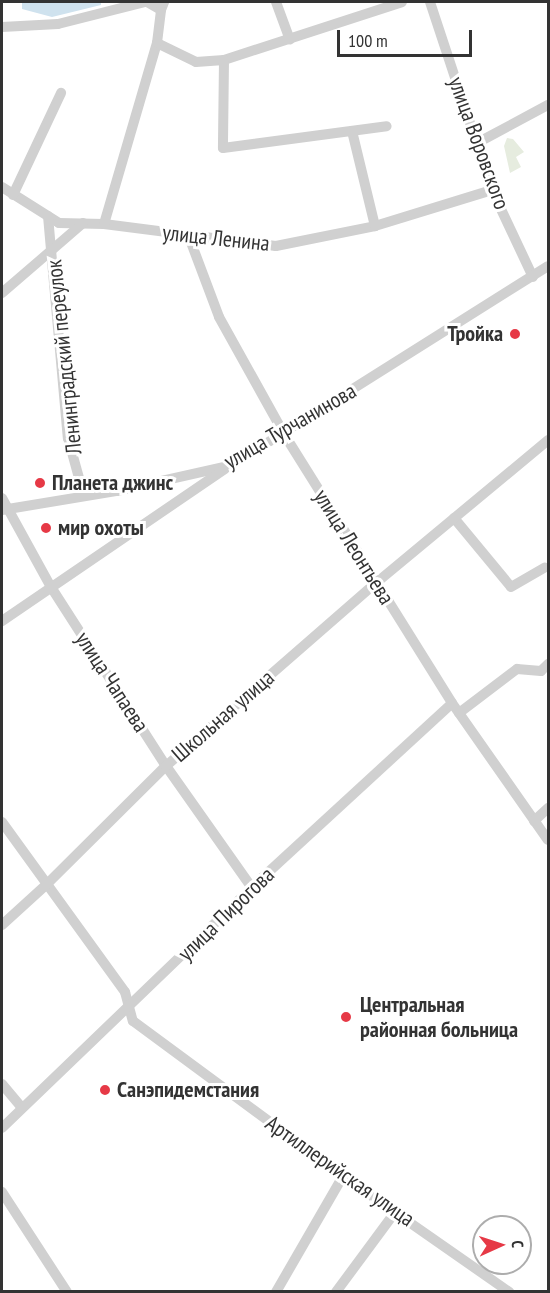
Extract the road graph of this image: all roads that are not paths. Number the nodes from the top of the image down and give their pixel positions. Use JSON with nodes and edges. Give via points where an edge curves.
{"nodes":[{"id":1,"x":146,"y":2,"type":"edge"},
{"id":2,"x":276,"y":2,"type":"edge"},
{"id":3,"x":402,"y":2,"type":"edge"},
{"id":4,"x":434,"y":3,"type":"edge"},
{"id":5,"x":163,"y":6,"type":"edge"},
{"id":6,"x":2,"y":27,"type":"edge"},
{"id":7,"x":290,"y":40,"type":"junction"},
{"id":8,"x":157,"y":43,"type":"junction"},
{"id":9,"x":224,"y":60,"type":"junction"},
{"id":10,"x":62,"y":93,"type":"dead end"},
{"id":11,"x":549,"y":105,"type":"edge"},
{"id":12,"x":387,"y":126,"type":"dead end"},
{"id":13,"x":352,"y":131,"type":"junction"},
{"id":14,"x":477,"y":143,"type":"junction"},
{"id":15,"x":2,"y":187,"type":"edge"},
{"id":16,"x":492,"y":190,"type":"junction"},
{"id":17,"x":13,"y":195,"type":"junction"},
{"id":18,"x":48,"y":216,"type":"junction"},
{"id":19,"x":83,"y":223,"type":"junction"},
{"id":20,"x":104,"y":224,"type":"junction"},
{"id":21,"x":375,"y":226,"type":"junction"},
{"id":22,"x":189,"y":237,"type":"junction"},
{"id":23,"x":52,"y":251,"type":"junction"},
{"id":24,"x":549,"y":266,"type":"edge"},
{"id":25,"x":533,"y":277,"type":"junction"},
{"id":26,"x":2,"y":293,"type":"edge"},
{"id":27,"x":284,"y":434,"type":"junction"},
{"id":28,"x":549,"y":440,"type":"edge"},
{"id":29,"x":232,"y":465,"type":"junction"},
{"id":30,"x":84,"y":496,"type":"junction"},
{"id":31,"x":2,"y":498,"type":"edge"},
{"id":32,"x":5,"y":509,"type":"edge"},
{"id":33,"x":454,"y":518,"type":"junction"},
{"id":34,"x":545,"y":567,"type":"dead end"},
{"id":35,"x":376,"y":583,"type":"junction"},
{"id":36,"x":51,"y":587,"type":"junction"},
{"id":37,"x":2,"y":621,"type":"edge"},
{"id":38,"x":549,"y":664,"type":"edge"},
{"id":39,"x":452,"y":703,"type":"junction"},
{"id":40,"x":459,"y":713,"type":"junction"},
{"id":41,"x":166,"y":766,"type":"junction"},
{"id":42,"x":549,"y":808,"type":"edge"},
{"id":43,"x":534,"y":821,"type":"junction"},
{"id":44,"x":2,"y":822,"type":"edge"},
{"id":45,"x":549,"y":840,"type":"edge"},
{"id":46,"x":46,"y":885,"type":"junction"},
{"id":47,"x":252,"y":888,"type":"junction"},
{"id":48,"x":2,"y":925,"type":"edge"},
{"id":49,"x":130,"y":1006,"type":"junction"},
{"id":50,"x":2,"y":1084,"type":"edge"},
{"id":51,"x":22,"y":1108,"type":"junction"},
{"id":52,"x":2,"y":1128,"type":"edge"},
{"id":53,"x":343,"y":1176,"type":"junction"},
{"id":54,"x":2,"y":1192,"type":"edge"},
{"id":55,"x":396,"y":1211,"type":"junction"},
{"id":56,"x":67,"y":1292,"type":"edge"},
{"id":57,"x":276,"y":1292,"type":"edge"},
{"id":58,"x":336,"y":1292,"type":"edge"},
{"id":59,"x":509,"y":1292,"type":"edge"}],
"edges":[{"from":1,"to":5,"type":"street"},
{"from":1,"to":6,"type":"street","via":[[58,24]]},
{"from":2,"to":7,"type":"street"},
{"from":3,"to":7,"type":"street"},
{"from":4,"to":14,"type":"street","name":"улица Воровского"},
{"from":5,"to":8,"type":"street"},
{"from":7,"to":9,"type":"street"},
{"from":8,"to":9,"type":"street","via":[[196,62]]},
{"from":8,"to":20,"type":"street"},
{"from":9,"to":13,"type":"street","via":[[223,148]]},
{"from":10,"to":17,"type":"street"},
{"from":11,"to":14,"type":"street"},
{"from":12,"to":13,"type":"street"},
{"from":13,"to":21,"type":"street"},
{"from":14,"to":16,"type":"street","name":"улица Воровского"},
{"from":15,"to":17,"type":"street","name":"улица Ленина"},
{"from":16,"to":21,"type":"street","name":"улица Ленина"},
{"from":16,"to":25,"type":"street","name":"улица Воровского"},
{"from":17,"to":18,"type":"street","name":"улица Ленина"},
{"from":18,"to":19,"type":"street","name":"улица Ленина","via":[[59,223]]},
{"from":18,"to":23,"type":"street","name":"Ленинградский переулок"},
{"from":19,"to":20,"type":"street","name":"улица Ленина"},
{"from":19,"to":23,"type":"street"},
{"from":20,"to":22,"type":"street","name":"улица Ленина"},
{"from":21,"to":22,"type":"street","name":"улица Ленина","via":[[276,246]]},
{"from":22,"to":27,"type":"street","name":"улица Леонтьева","via":[[219,317]]},
{"from":23,"to":26,"type":"street"},
{"from":23,"to":30,"type":"street","name":"Ленинградский переулок","via":[[68,438]]},
{"from":24,"to":25,"type":"street","name":"улица Турчанинова"},
{"from":25,"to":27,"type":"street","name":"улица Турчанинова"},
{"from":27,"to":29,"type":"street","name":"улица Турчанинова"},
{"from":27,"to":35,"type":"street","name":"улица Леонтьева"},
{"from":28,"to":33,"type":"street","name":"Школьная улица"},
{"from":29,"to":30,"type":"street","name":"улица Турчанинова"},
{"from":29,"to":36,"type":"street"},
{"from":30,"to":32,"type":"street","name":"улица Турчанинова"},
{"from":31,"to":32,"type":"street","name":"улица Чапаева"},
{"from":32,"to":36,"type":"street","name":"улица Чапаева"},
{"from":33,"to":34,"type":"street","via":[[511,587]]},
{"from":33,"to":35,"type":"street","name":"Школьная улица"},
{"from":35,"to":39,"type":"street","name":"улица Леонтьева"},
{"from":35,"to":41,"type":"street","name":"Школьная улица"},
{"from":36,"to":37,"type":"street"},
{"from":36,"to":41,"type":"street","name":"улица Чапаева"},
{"from":38,"to":40,"type":"street","via":[[542,670],[517,669]]},
{"from":39,"to":40,"type":"street","name":"улица Леонтьева"},
{"from":39,"to":47,"type":"street","name":"улица Пирогова"},
{"from":40,"to":43,"type":"street","name":"улица Леонтьева"},
{"from":41,"to":46,"type":"street","name":"Школьная улица"},
{"from":41,"to":47,"type":"street","name":"улица Чапаева"},
{"from":42,"to":43,"type":"street"},
{"from":43,"to":45,"type":"street","name":"улица Леонтьева"},
{"from":44,"to":46,"type":"street","name":"Артиллерийская улица"},
{"from":46,"to":48,"type":"street","name":"Школьная улица"},
{"from":46,"to":49,"type":"street","name":"Артиллерийская улица","via":[[125,993]]},
{"from":47,"to":49,"type":"street","name":"улица Пирогова"},
{"from":49,"to":51,"type":"street","name":"улица Пирогова"},
{"from":49,"to":53,"type":"street","name":"Артиллерийская улица","via":[[132,1021],[143,1030]]},
{"from":50,"to":51,"type":"street"},
{"from":51,"to":52,"type":"street","name":"улица Пирогова"},
{"from":53,"to":55,"type":"street","name":"Артиллерийская улица"},
{"from":53,"to":57,"type":"street"},
{"from":54,"to":56,"type":"street"},
{"from":55,"to":58,"type":"street"},
{"from":55,"to":59,"type":"street","name":"Артиллерийская улица"}]}
